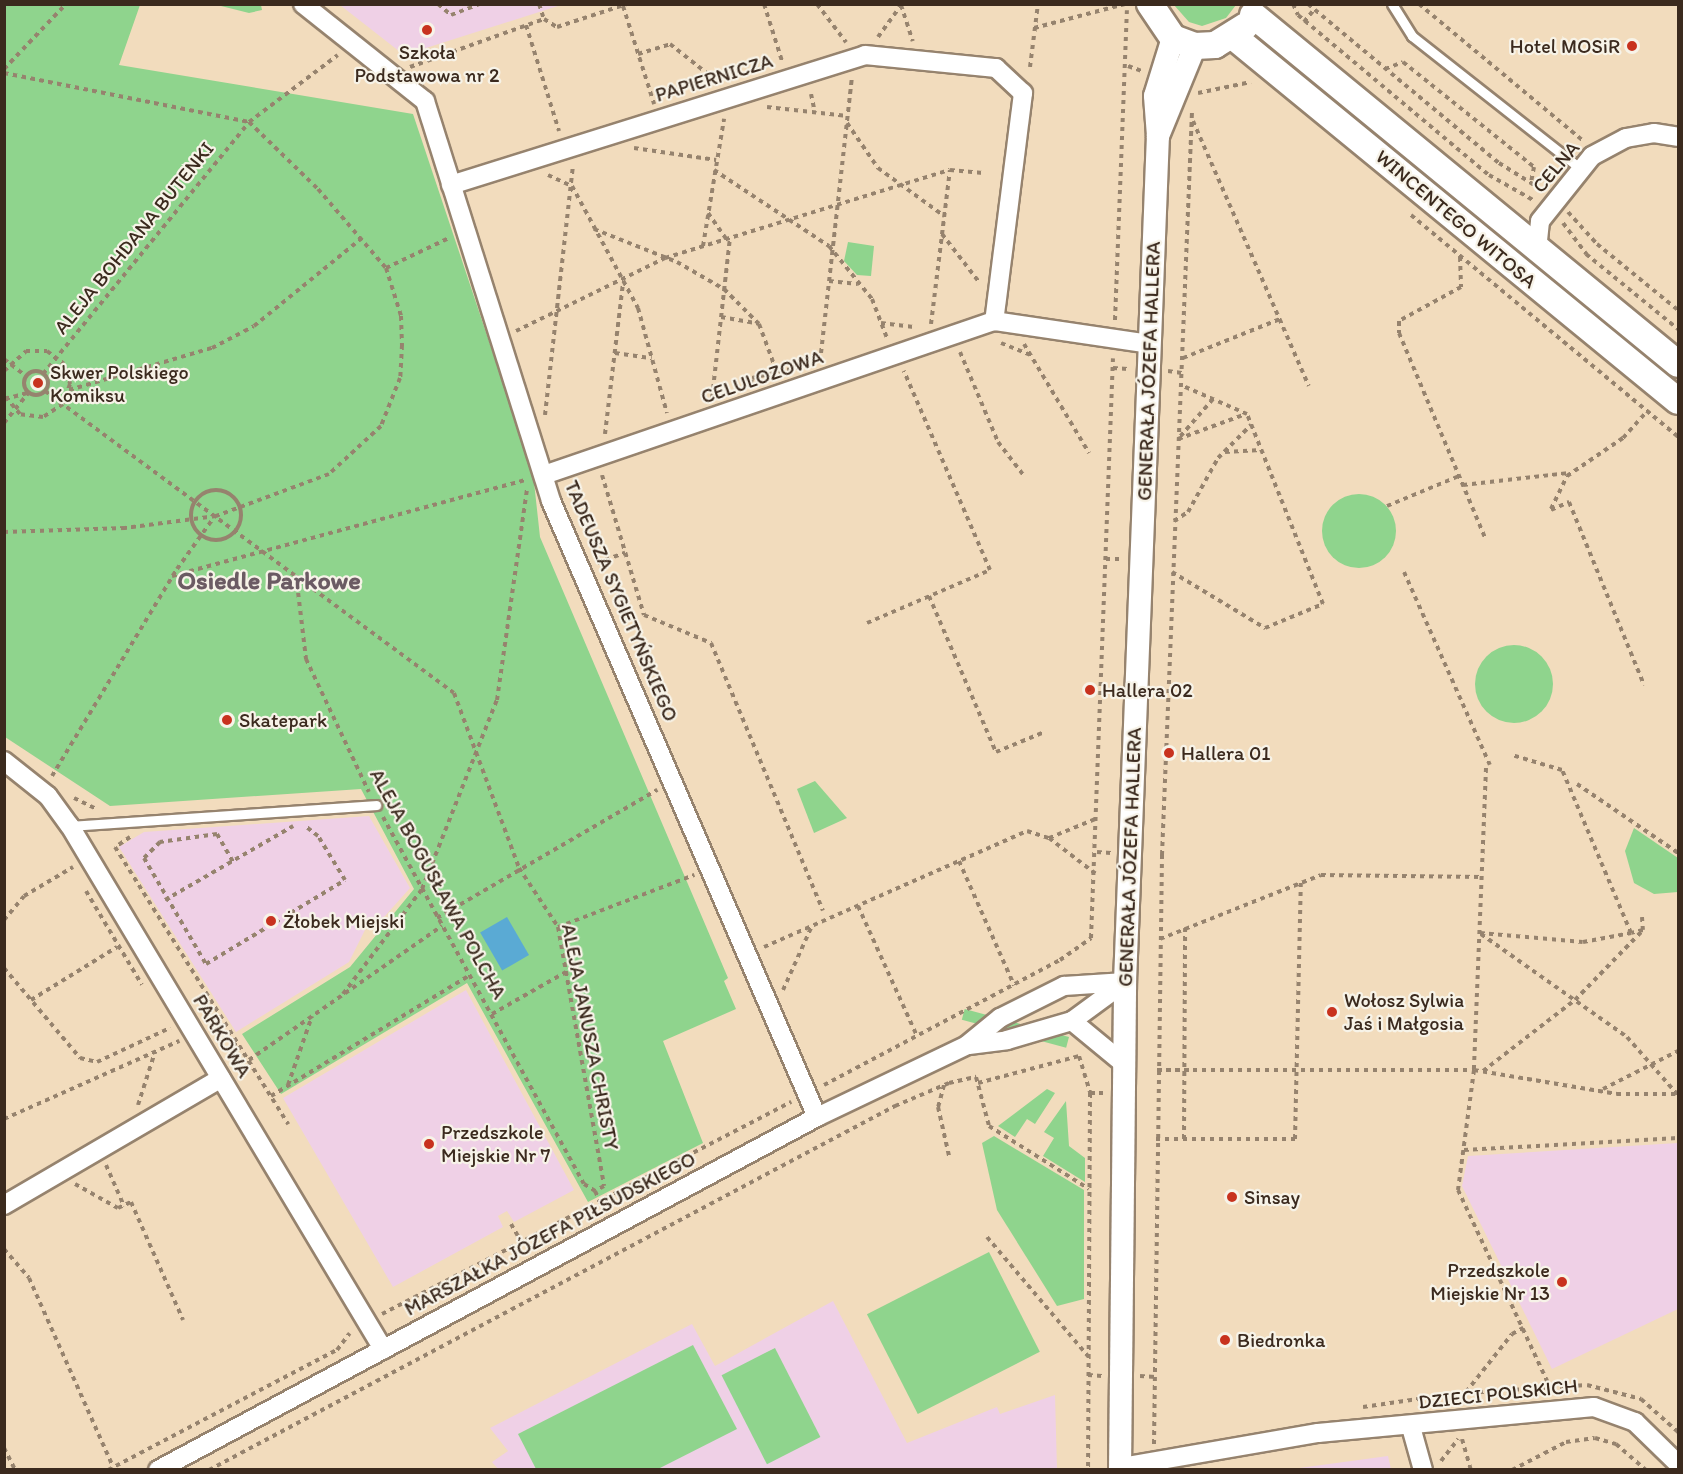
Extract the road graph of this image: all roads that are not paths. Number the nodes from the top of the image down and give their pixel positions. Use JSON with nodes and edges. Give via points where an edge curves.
{"nodes":[{"id":1,"x":303,"y":4,"type":"edge"},
{"id":2,"x":1150,"y":4,"type":"edge"},
{"id":3,"x":1392,"y":4,"type":"edge"},
{"id":4,"x":1254,"y":10,"type":"edge"},
{"id":5,"x":1234,"y":37,"type":"junction"},
{"id":6,"x":1184,"y":42,"type":"junction"},
{"id":7,"x":1678,"y":137,"type":"edge"},
{"id":8,"x":1581,"y":169,"type":"junction"},
{"id":9,"x":451,"y":184,"type":"junction"},
{"id":10,"x":1549,"y":211,"type":"junction"},
{"id":11,"x":1511,"y":228,"type":"junction"},
{"id":12,"x":1537,"y":250,"type":"junction"},
{"id":13,"x":994,"y":321,"type":"junction"},
{"id":14,"x":1150,"y":344,"type":"junction"},
{"id":15,"x":1678,"y":364,"type":"edge"},
{"id":16,"x":1678,"y":401,"type":"edge"},
{"id":17,"x":536,"y":477,"type":"junction"},
{"id":18,"x":4,"y":761,"type":"edge"},
{"id":19,"x":376,"y":805,"type":"road end"},
{"id":20,"x":70,"y":825,"type":"junction"},
{"id":21,"x":1125,"y":981,"type":"junction"},
{"id":22,"x":1072,"y":1021,"type":"junction"},
{"id":23,"x":967,"y":1045,"type":"junction"},
{"id":24,"x":1123,"y":1063,"type":"junction"},
{"id":25,"x":221,"y":1077,"type":"junction"},
{"id":26,"x":817,"y":1117,"type":"junction"},
{"id":27,"x":4,"y":1205,"type":"edge"},
{"id":28,"x":383,"y":1349,"type":"junction"},
{"id":29,"x":1411,"y":1427,"type":"junction"},
{"id":30,"x":189,"y":1462,"type":"edge"},
{"id":31,"x":1678,"y":1464,"type":"edge"},
{"id":32,"x":1121,"y":1468,"type":"edge"},
{"id":33,"x":158,"y":1470,"type":"edge"},
{"id":34,"x":1423,"y":1470,"type":"edge"}],
"edges":[{"from":1,"to":9,"type":"street","name":"TADEUSZA SYGIETYŃSKIEGO","via":[[425,101]]},
{"from":2,"to":6,"type":"main road"},
{"from":3,"to":8,"type":"lane","via":[[1412,36]]},
{"from":4,"to":5,"type":"main road"},
{"from":4,"to":11,"type":"main road","name":"WINCENTEGO WITOSA"},
{"from":5,"to":6,"type":"main road"},
{"from":5,"to":16,"type":"main road","name":"WINCENTEGO WITOSA"},
{"from":6,"to":14,"type":"street","name":"GENERAŁA JÓZEFA HALLERA","via":[[1158,136]]},
{"from":7,"to":8,"type":"street","name":"CELNA","via":[[1654,133],[1605,148]]},
{"from":8,"to":10,"type":"street","name":"CELNA"},
{"from":9,"to":13,"type":"street","name":"PAPIERNICZA","via":[[570,151],[659,119],[859,59],[919,59],[996,68],[1019,84],[1023,106]]},
{"from":9,"to":17,"type":"street","name":"TADEUSZA SYGIETYŃSKIEGO"},
{"from":10,"to":11,"type":"street","name":"CELNA"},
{"from":10,"to":12,"type":"street","name":"CELNA"},
{"from":11,"to":12,"type":"main road","name":"WINCENTEGO WITOSA"},
{"from":12,"to":15,"type":"main road","name":"WINCENTEGO WITOSA"},
{"from":13,"to":14,"type":"street","name":"CELULOZOWA"},
{"from":13,"to":17,"type":"street","name":"CELULOZOWA","via":[[930,336],[897,362]]},
{"from":14,"to":21,"type":"street","name":"GENERAŁA JÓZEFA HALLERA"},
{"from":17,"to":26,"type":"street","name":"TADEUSZA SYGIETYŃSKIEGO"},
{"from":18,"to":20,"type":"street","name":"PARKOWA","via":[[47,782]]},
{"from":19,"to":20,"type":"lane"},
{"from":20,"to":25,"type":"street","name":"PARKOWA"},
{"from":21,"to":22,"type":"street","name":"MARSZAŁKA JÓZEFA PIŁSUDSKIEGO"},
{"from":21,"to":23,"type":"street","name":"MARSZAŁKA JÓZEFA PIŁSUDSKIEGO","via":[[1064,986],[1000,1018]]},
{"from":21,"to":24,"type":"street","name":"GENERAŁA JÓZEFA HALLERA"},
{"from":22,"to":23,"type":"street","name":"MARSZAŁKA JÓZEFA PIŁSUDSKIEGO","via":[[1007,1040]]},
{"from":22,"to":24,"type":"street"},
{"from":23,"to":26,"type":"street","name":"MARSZAŁKA JÓZEFA PIŁSUDSKIEGO"},
{"from":24,"to":32,"type":"street","name":"GENERAŁA JÓZEFA HALLERA"},
{"from":25,"to":27,"type":"street"},
{"from":25,"to":28,"type":"street","name":"PARKOWA","via":[[356,1327]]},
{"from":26,"to":28,"type":"street","name":"MARSZAŁKA JÓZEFA PIŁSUDSKIEGO"},
{"from":28,"to":30,"type":"street","name":"MARSZAŁKA JÓZEFA PIŁSUDSKIEGO"},
{"from":29,"to":31,"type":"street","name":"DZIECI POLSKICH","via":[[1594,1407],[1635,1422]]},
{"from":29,"to":32,"type":"street","name":"DZIECI POLSKICH","via":[[1290,1437]]},
{"from":29,"to":34,"type":"street"},
{"from":30,"to":33,"type":"street","name":"MARSZAŁKA JÓZEFA PIŁSUDSKIEGO"}]}
